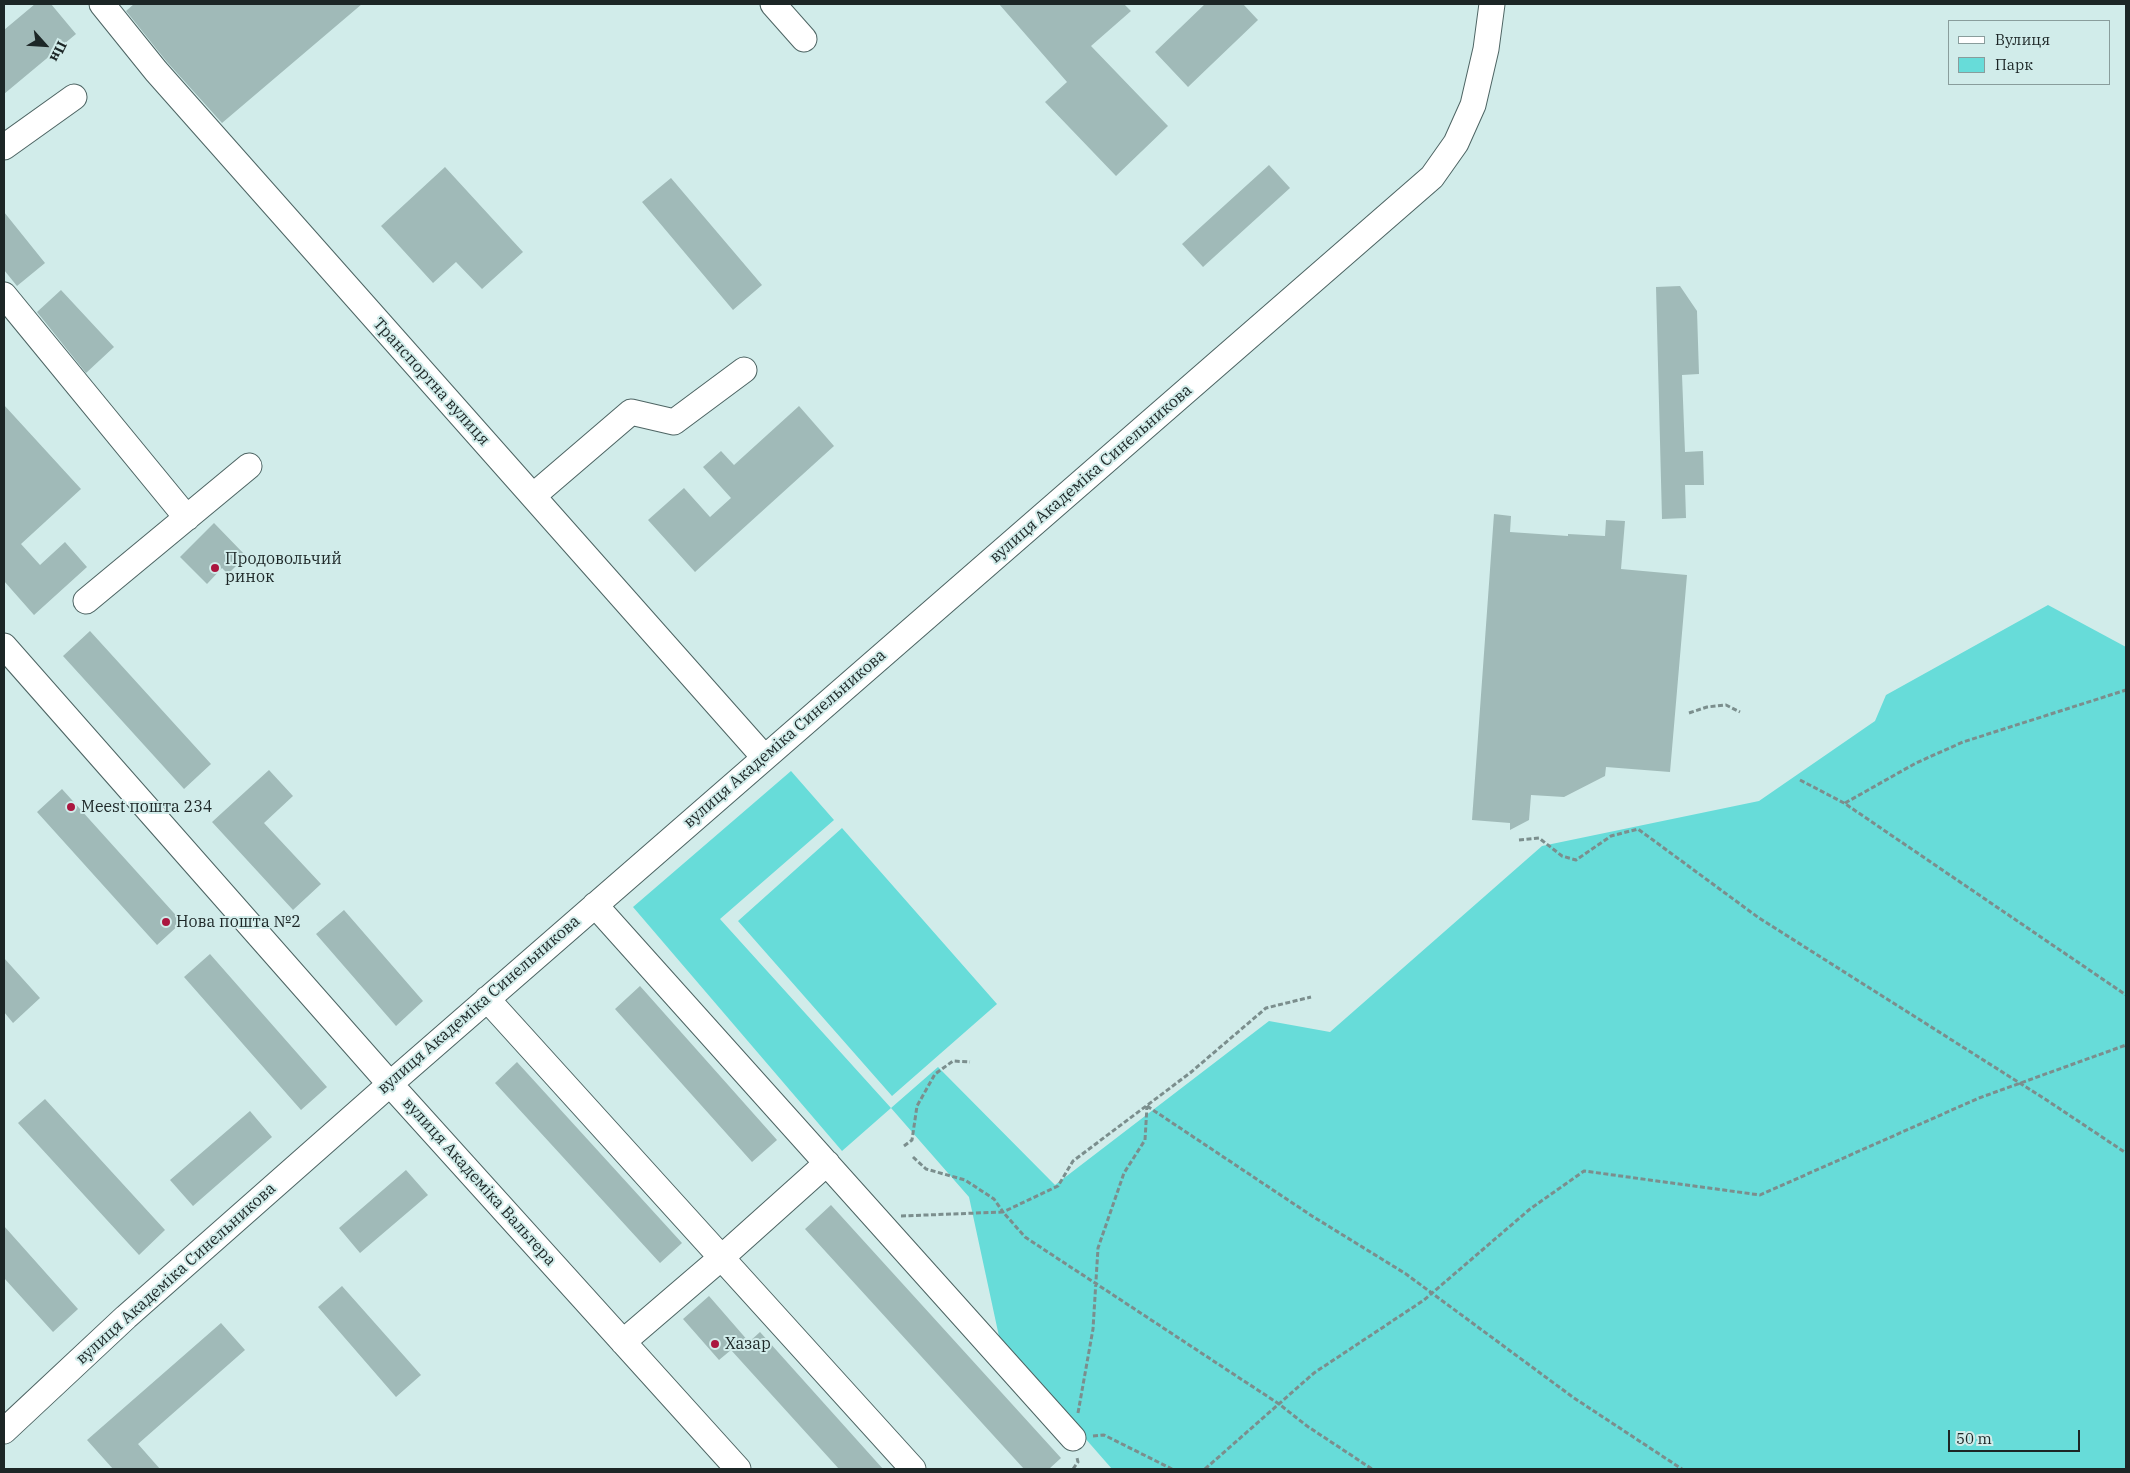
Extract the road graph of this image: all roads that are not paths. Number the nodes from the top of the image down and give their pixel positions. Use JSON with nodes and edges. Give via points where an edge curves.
{"nodes":[{"id":1,"x":102,"y":4,"type":"edge"},
{"id":2,"x":773,"y":4,"type":"edge"},
{"id":3,"x":1492,"y":4,"type":"edge"},
{"id":4,"x":804,"y":39,"type":"dead end"},
{"id":5,"x":74,"y":97,"type":"dead end"},
{"id":6,"x":4,"y":147,"type":"edge"},
{"id":7,"x":4,"y":295,"type":"edge"},
{"id":8,"x":744,"y":370,"type":"dead end"},
{"id":9,"x":250,"y":466,"type":"dead end"},
{"id":10,"x":533,"y":496,"type":"junction"},
{"id":11,"x":187,"y":518,"type":"junction"},
{"id":12,"x":86,"y":601,"type":"dead end"},
{"id":13,"x":4,"y":646,"type":"edge"},
{"id":14,"x":764,"y":757,"type":"junction"},
{"id":15,"x":594,"y":905,"type":"junction"},
{"id":16,"x":487,"y":999,"type":"junction"},
{"id":17,"x":390,"y":1084,"type":"junction"},
{"id":18,"x":827,"y":1163,"type":"junction"},
{"id":19,"x":722,"y":1258,"type":"junction"},
{"id":20,"x":623,"y":1342,"type":"junction"},
{"id":21,"x":4,"y":1431,"type":"edge"},
{"id":22,"x":1073,"y":1438,"type":"road end"},
{"id":23,"x":738,"y":1469,"type":"edge"},
{"id":24,"x":913,"y":1469,"type":"edge"}],
"edges":[{"from":1,"to":10,"type":"street","name":"Транспортна вулиця","via":[[156,71]]},
{"from":2,"to":4,"type":"street"},
{"from":3,"to":14,"type":"street","name":"вулиця Академіка Синельникова","via":[[1473,105],[1456,143],[1432,177]]},
{"from":5,"to":6,"type":"street"},
{"from":7,"to":11,"type":"street"},
{"from":8,"to":10,"type":"street","via":[[674,422],[631,412]]},
{"from":9,"to":11,"type":"street"},
{"from":10,"to":14,"type":"street","name":"Транспортна вулиця"},
{"from":11,"to":12,"type":"street"},
{"from":13,"to":17,"type":"street","name":"вулиця Академіка Вальтера"},
{"from":14,"to":15,"type":"street","name":"вулиця Академіка Синельникова"},
{"from":15,"to":16,"type":"street","name":"вулиця Академіка Синельникова"},
{"from":15,"to":18,"type":"street"},
{"from":16,"to":17,"type":"street","name":"вулиця Академіка Синельникова"},
{"from":16,"to":19,"type":"street"},
{"from":17,"to":20,"type":"street","name":"вулиця Академіка Вальтера"},
{"from":17,"to":21,"type":"street","name":"вулиця Академіка Синельникова","via":[[126,1317]]},
{"from":18,"to":19,"type":"street"},
{"from":18,"to":22,"type":"street"},
{"from":19,"to":20,"type":"street"},
{"from":19,"to":24,"type":"street"},
{"from":20,"to":23,"type":"street","name":"вулиця Академіка Вальтера"}]}
